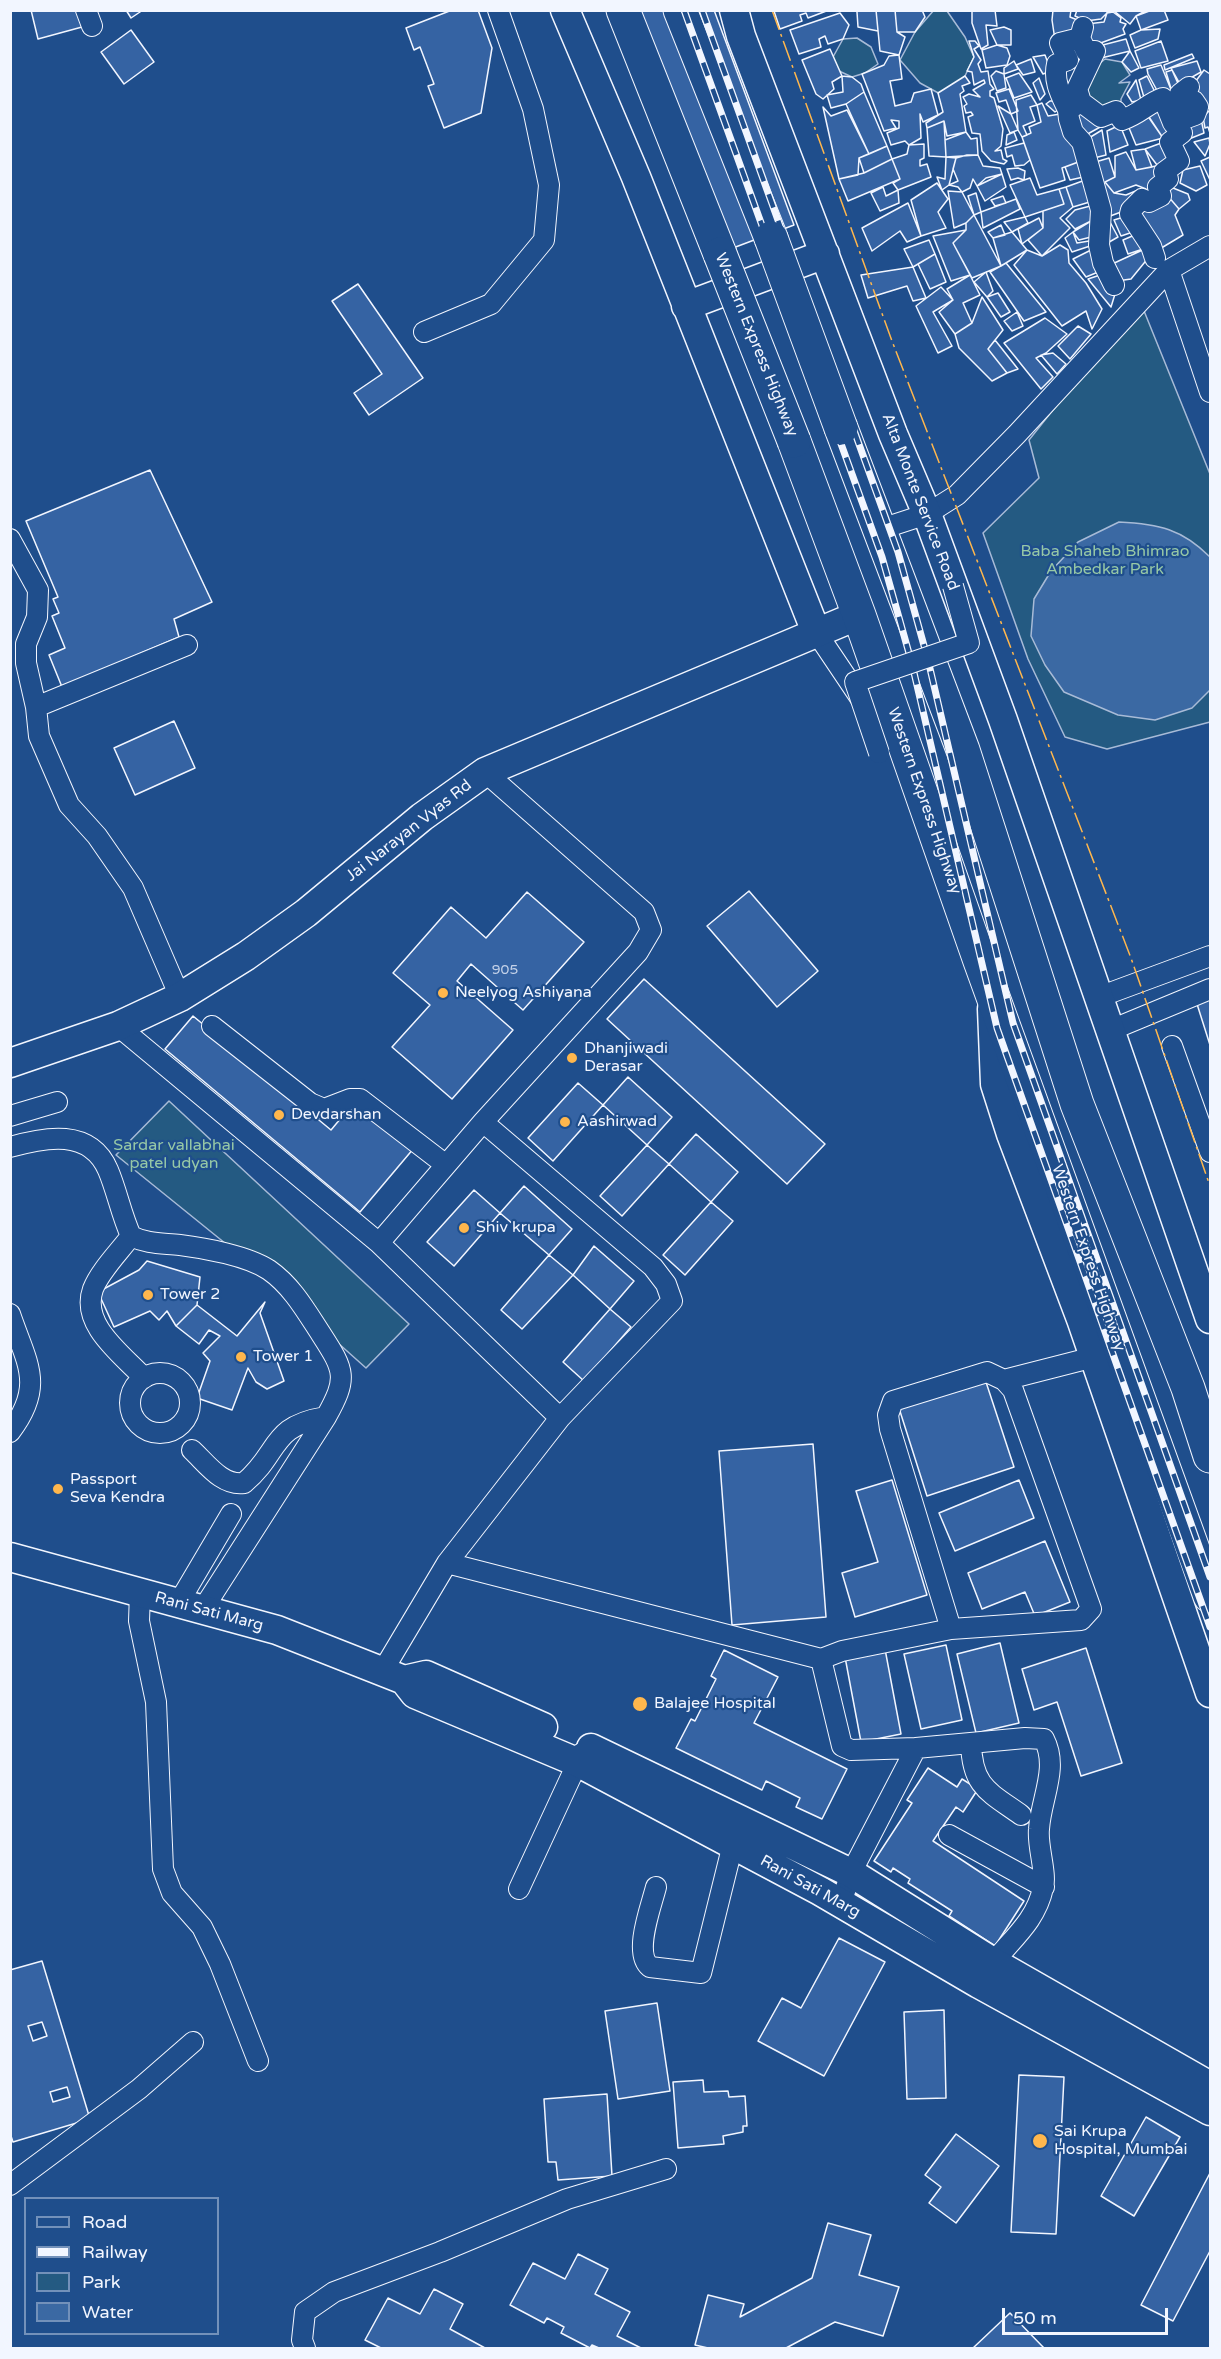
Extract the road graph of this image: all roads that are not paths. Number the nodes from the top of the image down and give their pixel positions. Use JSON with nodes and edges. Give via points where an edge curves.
{"nodes":[{"id":1,"x":498,"y":10,"type":"edge"},
{"id":2,"x":565,"y":10,"type":"edge"},
{"id":3,"x":623,"y":10,"type":"edge"},
{"id":4,"x":680,"y":10,"type":"edge"},
{"id":5,"x":734,"y":10,"type":"edge"},
{"id":6,"x":1189,"y":87,"type":"dead end"},
{"id":7,"x":1075,"y":106,"type":"junction"},
{"id":8,"x":1173,"y":123,"type":"junction"},
{"id":9,"x":1210,"y":246,"type":"edge"},
{"id":10,"x":825,"y":254,"type":"junction"},
{"id":11,"x":1162,"y":264,"type":"junction"},
{"id":12,"x":1114,"y":285,"type":"dead end"},
{"id":13,"x":686,"y":306,"type":"junction"},
{"id":14,"x":424,"y":332,"type":"dead end"},
{"id":15,"x":1210,"y":392,"type":"edge"},
{"id":16,"x":927,"y":514,"type":"junction"},
{"id":17,"x":881,"y":529,"type":"junction"},
{"id":18,"x":10,"y":539,"type":"edge"},
{"id":19,"x":953,"y":586,"type":"junction"},
{"id":20,"x":859,"y":615,"type":"junction"},
{"id":21,"x":816,"y":632,"type":"junction"},
{"id":22,"x":187,"y":645,"type":"dead end"},
{"id":23,"x":861,"y":699,"type":"junction"},
{"id":24,"x":36,"y":707,"type":"junction"},
{"id":25,"x":879,"y":753,"type":"dead end"},
{"id":26,"x":485,"y":772,"type":"junction"},
{"id":27,"x":1210,"y":956,"type":"edge"},
{"id":28,"x":1210,"y":989,"type":"edge"},
{"id":29,"x":991,"y":990,"type":"junction"},
{"id":30,"x":180,"y":997,"type":"junction"},
{"id":31,"x":1099,"y":997,"type":"junction"},
{"id":32,"x":118,"y":1026,"type":"junction"},
{"id":33,"x":212,"y":1026,"type":"dead end"},
{"id":34,"x":1111,"y":1030,"type":"junction"},
{"id":35,"x":1172,"y":1046,"type":"dead end"},
{"id":36,"x":1063,"y":1062,"type":"junction"},
{"id":37,"x":10,"y":1063,"type":"edge"},
{"id":38,"x":1023,"y":1077,"type":"junction"},
{"id":39,"x":57,"y":1102,"type":"dead end"},
{"id":40,"x":10,"y":1116,"type":"edge"},
{"id":41,"x":483,"y":1122,"type":"junction"},
{"id":42,"x":10,"y":1147,"type":"edge"},
{"id":43,"x":1210,"y":1152,"type":"edge"},
{"id":44,"x":446,"y":1165,"type":"junction"},
{"id":45,"x":131,"y":1236,"type":"junction"},
{"id":46,"x":379,"y":1243,"type":"junction"},
{"id":47,"x":1080,"y":1275,"type":"junction"},
{"id":48,"x":1209,"y":1307,"type":"edge"},
{"id":49,"x":10,"y":1314,"type":"edge"},
{"id":50,"x":1094,"y":1357,"type":"junction"},
{"id":51,"x":144,"y":1378,"type":"dead end"},
{"id":52,"x":1004,"y":1380,"type":"junction"},
{"id":53,"x":326,"y":1417,"type":"junction"},
{"id":54,"x":560,"y":1418,"type":"junction"},
{"id":55,"x":10,"y":1432,"type":"edge"},
{"id":56,"x":192,"y":1450,"type":"dead end"},
{"id":57,"x":1210,"y":1456,"type":"edge"},
{"id":58,"x":231,"y":1514,"type":"dead end"},
{"id":59,"x":10,"y":1557,"type":"edge"},
{"id":60,"x":447,"y":1563,"type":"junction"},
{"id":61,"x":140,"y":1593,"type":"junction"},
{"id":62,"x":1210,"y":1596,"type":"edge"},
{"id":63,"x":191,"y":1606,"type":"junction"},
{"id":64,"x":951,"y":1629,"type":"junction"},
{"id":65,"x":821,"y":1659,"type":"junction"},
{"id":66,"x":393,"y":1676,"type":"junction"},
{"id":67,"x":1210,"y":1693,"type":"edge"},
{"id":68,"x":971,"y":1743,"type":"junction"},
{"id":69,"x":916,"y":1748,"type":"junction"},
{"id":70,"x":582,"y":1754,"type":"junction"},
{"id":71,"x":1021,"y":1815,"type":"dead end"},
{"id":72,"x":736,"y":1832,"type":"junction"},
{"id":73,"x":950,"y":1835,"type":"dead end"},
{"id":74,"x":851,"y":1873,"type":"junction"},
{"id":75,"x":656,"y":1887,"type":"dead end"},
{"id":76,"x":1044,"y":1887,"type":"junction"},
{"id":77,"x":519,"y":1889,"type":"dead end"},
{"id":78,"x":841,"y":1903,"type":"junction"},
{"id":79,"x":986,"y":1973,"type":"junction"},
{"id":80,"x":1079,"y":2025,"type":"junction"},
{"id":81,"x":193,"y":2042,"type":"dead end"},
{"id":82,"x":258,"y":2061,"type":"dead end"},
{"id":83,"x":1210,"y":2086,"type":"edge"},
{"id":84,"x":1210,"y":2111,"type":"edge"},
{"id":85,"x":666,"y":2169,"type":"dead end"},
{"id":86,"x":10,"y":2185,"type":"edge"},
{"id":87,"x":305,"y":2349,"type":"edge"}],
"edges":[{"from":1,"to":14,"type":"street","via":[[534,109],[549,185],[544,240],[491,304]]},
{"from":2,"to":13,"type":"street"},
{"from":3,"to":20,"type":"highway","name":"Western Express Highway","bridge":true},
{"from":4,"to":17,"type":"highway","bridge":true},
{"from":5,"to":10,"type":"street","name":"Alta Monte Service Road"},
{"from":6,"to":8,"type":"street","via":[[1180,94],[1185,105],[1194,102],[1198,106],[1195,115]]},
{"from":7,"to":7,"type":"street","via":[[1055,73],[1057,64],[1068,60],[1060,43],[1082,32],[1086,51],[1095,51],[1077,89]]},
{"from":7,"to":8,"type":"street","via":[[1101,117],[1116,111],[1122,120],[1163,98]]},
{"from":7,"to":12,"type":"street","via":[[1069,119],[1082,142],[1101,210],[1103,263]]},
{"from":8,"to":11,"type":"street","via":[[1182,133],[1170,142],[1179,161],[1164,172],[1168,179],[1158,187],[1161,196],[1149,202],[1142,199],[1130,214]]},
{"from":9,"to":11,"type":"street"},
{"from":10,"to":13,"type":"street"},
{"from":10,"to":16,"type":"street","name":"Alta Monte Service Road"},
{"from":11,"to":15,"type":"street"},
{"from":11,"to":16,"type":"street","via":[[1002,450],[957,495]]},
{"from":13,"to":21,"type":"street"},
{"from":16,"to":17,"type":"street"},
{"from":16,"to":19,"type":"street","name":"Alta Monte Service Road"},
{"from":17,"to":36,"type":"highway","via":[[963,750]]},
{"from":18,"to":24,"type":"street","via":[[38,590],[37,617],[26,644]]},
{"from":19,"to":23,"type":"street","bridge":true,"via":[[969,643],[855,682]]},
{"from":19,"to":31,"type":"street","name":"Alta Monte Service Road"},
{"from":20,"to":21,"type":"street","name":"Jai Narayan Vyas Rd"},
{"from":20,"to":29,"type":"highway","name":"Western Express Highway"},
{"from":21,"to":23,"type":"street"},
{"from":21,"to":26,"type":"street","name":"Jai Narayan Vyas Rd"},
{"from":22,"to":24,"type":"street"},
{"from":23,"to":25,"type":"street","bridge":true},
{"from":24,"to":30,"type":"street","via":[[39,736],[69,805],[97,836],[133,888]]},
{"from":26,"to":30,"type":"street","name":"Jai Narayan Vyas Rd","via":[[422,817],[306,913]]},
{"from":26,"to":41,"type":"street","via":[[644,912],[651,930],[638,952]]},
{"from":27,"to":31,"type":"street"},
{"from":28,"to":34,"type":"street"},
{"from":29,"to":38,"type":"highway","name":"Western Express Highway"},
{"from":29,"to":47,"type":"street","via":[[995,1084],[1011,1134]]},
{"from":30,"to":32,"type":"street","name":"Jai Narayan Vyas Rd"},
{"from":31,"to":34,"type":"street","name":"Alta Monte Service Road"},
{"from":32,"to":37,"type":"street","name":"Jai Narayan Vyas Rd"},
{"from":32,"to":46,"type":"street"},
{"from":33,"to":44,"type":"street","via":[[310,1103],[324,1109],[350,1099],[360,1100]]},
{"from":34,"to":48,"type":"street","name":"Alta Monte Service Road"},
{"from":35,"to":43,"type":"street"},
{"from":36,"to":38,"type":"highway"},
{"from":36,"to":57,"type":"highway","via":[[1188,1388]]},
{"from":38,"to":47,"type":"highway","name":"Western Express Highway"},
{"from":39,"to":40,"type":"street"},
{"from":41,"to":44,"type":"street"},
{"from":41,"to":54,"type":"street","via":[[653,1267],[666,1284],[672,1301]]},
{"from":42,"to":45,"type":"street","via":[[39,1139],[69,1137],[94,1150],[107,1168]]},
{"from":44,"to":46,"type":"street"},
{"from":45,"to":51,"type":"street","via":[[94,1287],[91,1299],[102,1335]]},
{"from":45,"to":53,"type":"street","via":[[145,1243],[222,1253],[268,1269],[296,1296],[339,1363],[341,1390]]},
{"from":46,"to":54,"type":"street"},
{"from":47,"to":50,"type":"street"},
{"from":47,"to":62,"type":"highway","name":"Western Express Highway"},
{"from":49,"to":55,"type":"street","via":[[31,1373],[26,1412]]},
{"from":50,"to":52,"type":"street"},
{"from":50,"to":67,"type":"street"},
{"from":52,"to":64,"type":"street","via":[[987,1372],[893,1401],[888,1414]]},
{"from":52,"to":64,"type":"street","via":[[1013,1390],[1091,1609],[1081,1620]]},
{"from":53,"to":56,"type":"street","via":[[287,1429],[244,1483],[226,1481]]},
{"from":53,"to":63,"type":"street"},
{"from":54,"to":60,"type":"street"},
{"from":58,"to":63,"type":"street"},
{"from":59,"to":61,"type":"street","name":"Rani Sati Marg"},
{"from":60,"to":65,"type":"street"},
{"from":60,"to":66,"type":"street"},
{"from":61,"to":63,"type":"street","name":"Rani Sati Marg"},
{"from":61,"to":82,"type":"street","via":[[139,1621],[156,1702],[163,1869],[172,1893],[202,1928]]},
{"from":63,"to":66,"type":"street","name":"Rani Sati Marg","via":[[277,1630]]},
{"from":64,"to":65,"type":"street","via":[[842,1651]]},
{"from":65,"to":69,"type":"street","via":[[842,1746],[851,1750]]},
{"from":66,"to":70,"type":"street","name":"Rani Sati Marg","via":[[426,1676]]},
{"from":68,"to":69,"type":"street"},
{"from":68,"to":71,"type":"street","via":[[975,1777],[987,1791]]},
{"from":68,"to":76,"type":"street","via":[[1044,1739],[1051,1752],[1039,1827]]},
{"from":69,"to":74,"type":"street"},
{"from":70,"to":72,"type":"street","name":"Rani Sati Marg"},
{"from":70,"to":77,"type":"street"},
{"from":72,"to":74,"type":"street","name":"Rani Sati Marg"},
{"from":72,"to":75,"type":"street","via":[[700,1973],[650,1967],[642,1958]]},
{"from":72,"to":78,"type":"street","name":"Rani Sati Marg"},
{"from":73,"to":76,"type":"street"},
{"from":74,"to":78,"type":"street"},
{"from":74,"to":79,"type":"street","name":"Rani Sati Marg"},
{"from":76,"to":79,"type":"street","via":[[1020,1935]]},
{"from":78,"to":79,"type":"street","name":"Rani Sati Marg"},
{"from":79,"to":80,"type":"street","name":"Rani Sati Marg"},
{"from":80,"to":83,"type":"street","name":"Rani Sati Marg"},
{"from":80,"to":84,"type":"street","name":"Rani Sati Marg"},
{"from":81,"to":86,"type":"street","via":[[139,2089]]},
{"from":85,"to":87,"type":"street","via":[[567,2199],[334,2292],[305,2312]]}]}
